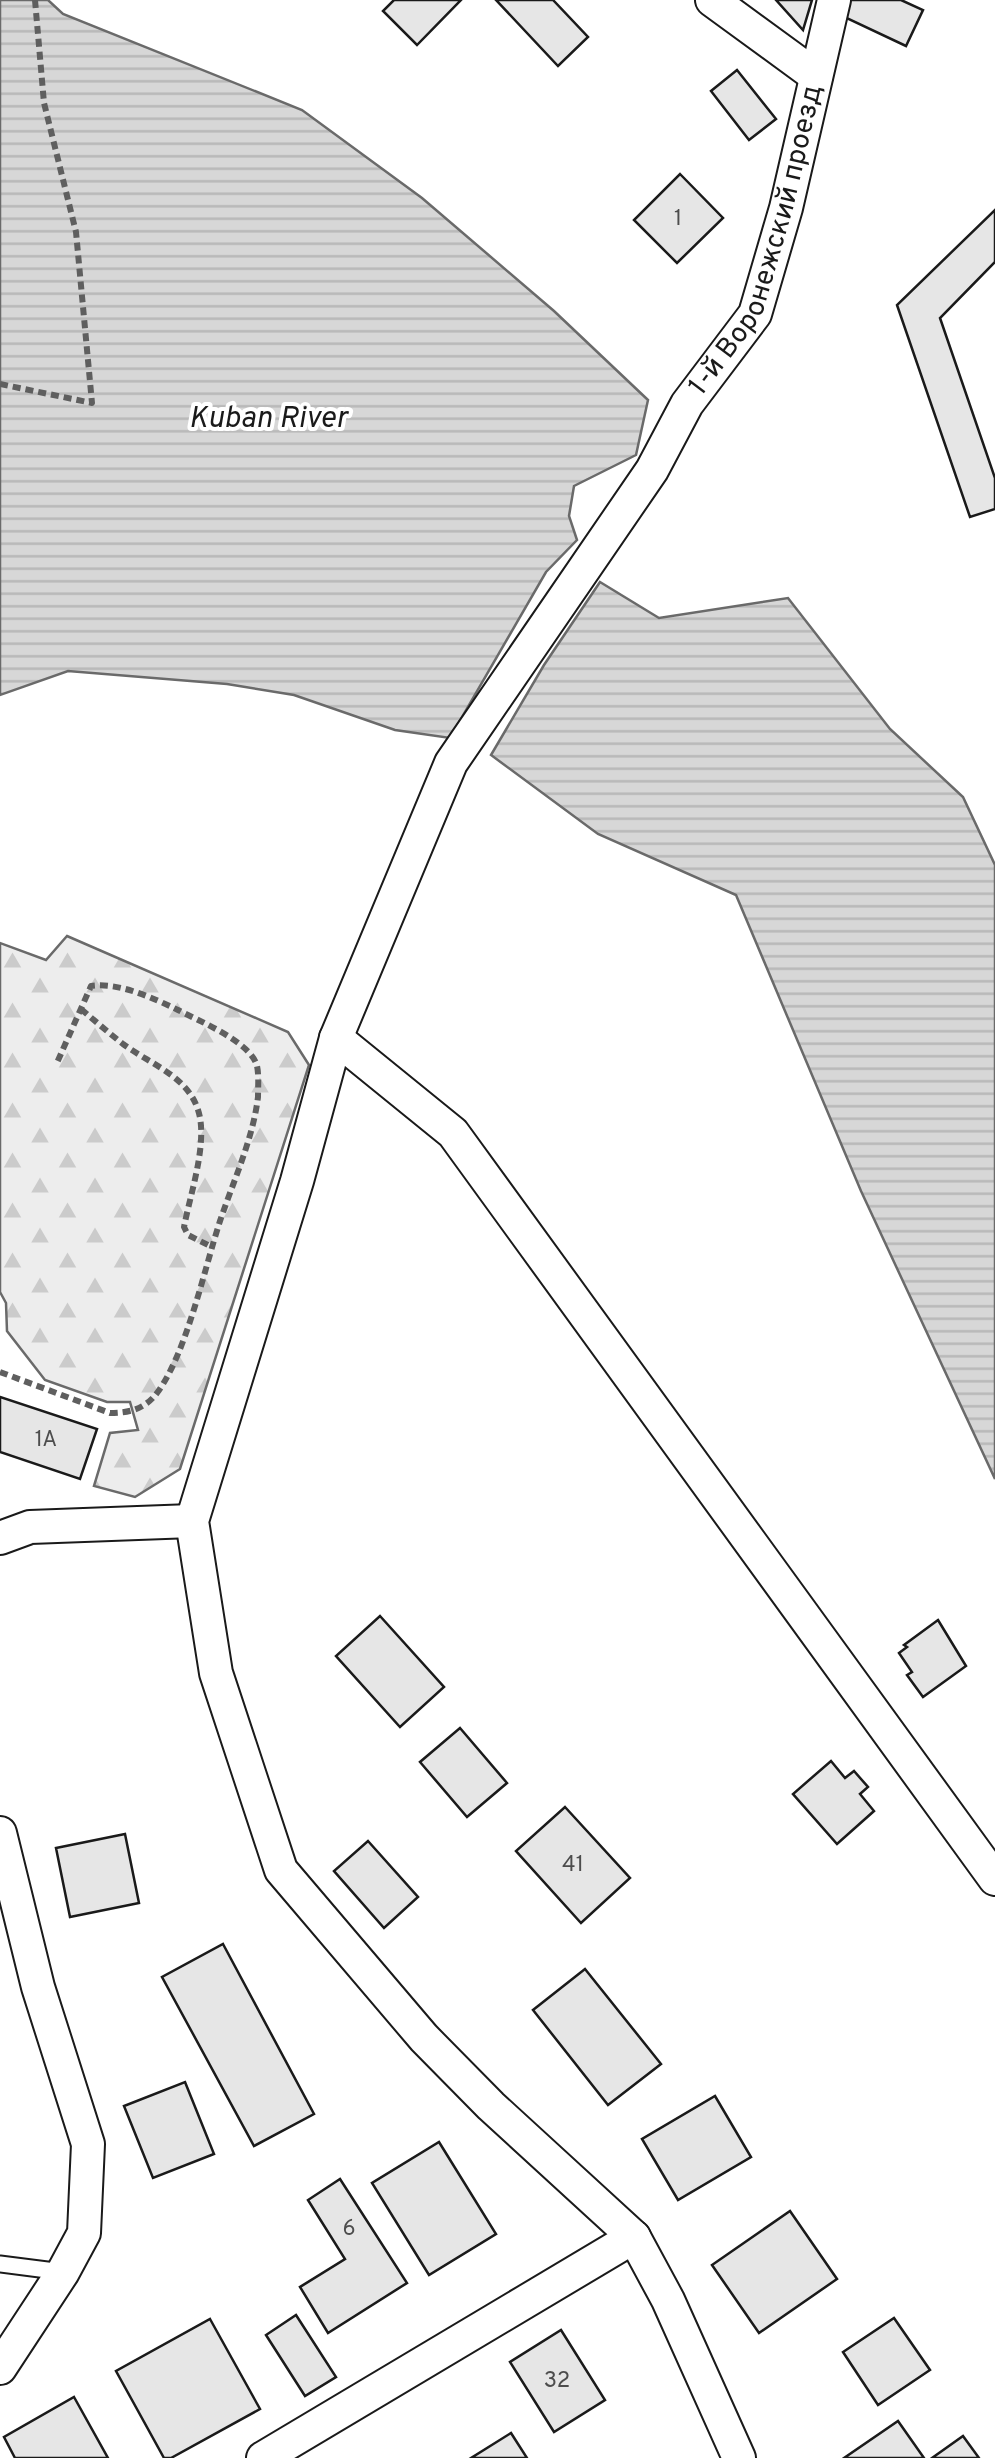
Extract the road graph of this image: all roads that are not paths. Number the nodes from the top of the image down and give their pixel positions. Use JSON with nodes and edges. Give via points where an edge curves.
{"nodes":[{"id":1,"x":712,"y":0,"type":"edge"},
{"id":2,"x":834,"y":0,"type":"edge"},
{"id":3,"x":816,"y":76,"type":"junction"},
{"id":4,"x":336,"y":1038,"type":"junction"},
{"id":5,"x":192,"y":1522,"type":"junction"},
{"id":6,"x":0,"y":1538,"type":"edge"},
{"id":7,"x":0,"y":1833,"type":"edge"},
{"id":8,"x":995,"y":1879,"type":"edge"},
{"id":9,"x":634,"y":2237,"type":"junction"},
{"id":10,"x":0,"y":2264,"type":"edge"},
{"id":11,"x":62,"y":2272,"type":"junction"},
{"id":12,"x":0,"y":2368,"type":"edge"},
{"id":13,"x":263,"y":2458,"type":"edge"},
{"id":14,"x":739,"y":2458,"type":"edge"}],
"edges":[{"from":1,"to":3,"type":"street"},
{"from":2,"to":3,"type":"street","name":"1-й Воронежский проезд"},
{"from":3,"to":4,"type":"street","name":"1-й Воронежский проезд","via":[[756,314],[687,404],[652,470],[450,763]]},
{"from":4,"to":5,"type":"street","name":"1-й Воронежский проезд"},
{"from":4,"to":8,"type":"street","via":[[454,1133]]},
{"from":5,"to":6,"type":"street","via":[[30,1528]]},
{"from":5,"to":9,"type":"street","via":[[216,1672],[281,1870],[424,2038]]},
{"from":7,"to":11,"type":"street","via":[[38,1987],[88,2144],[84,2233]]},
{"from":9,"to":13,"type":"street"},
{"from":9,"to":14,"type":"street"},
{"from":10,"to":11,"type":"lane"},
{"from":11,"to":12,"type":"street"}]}
